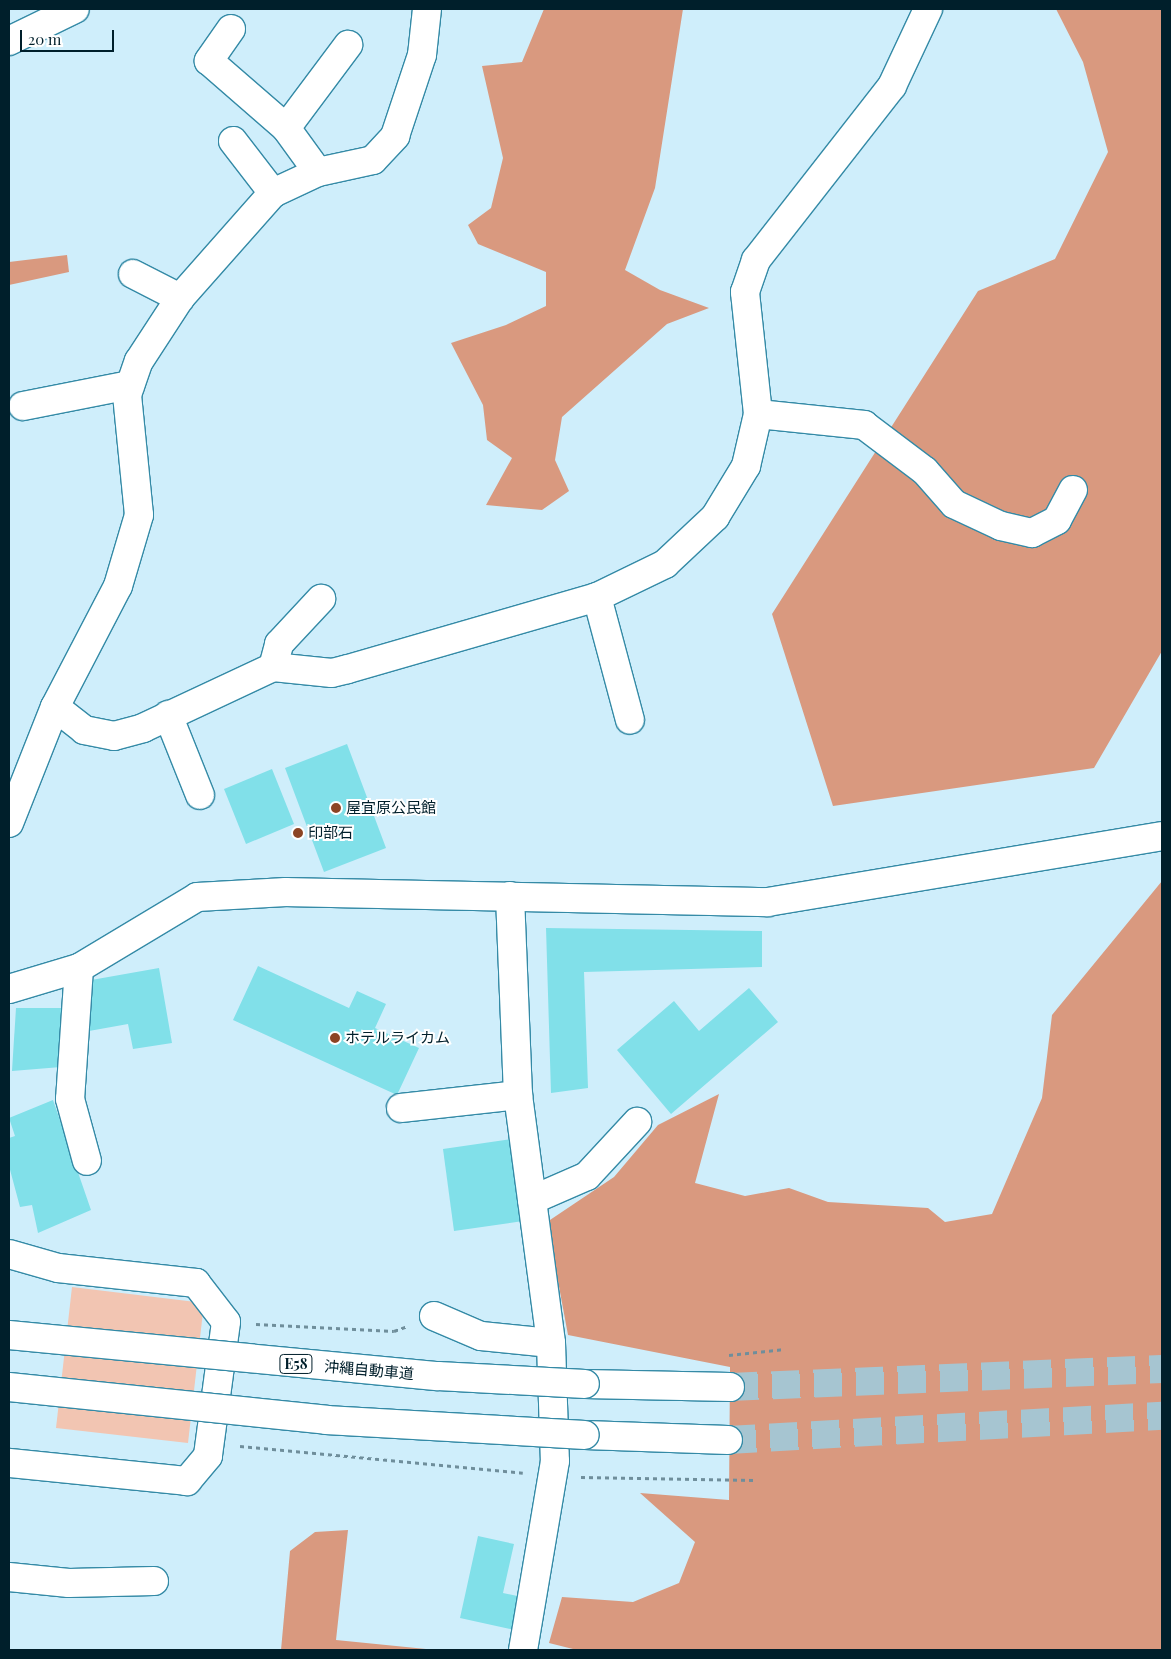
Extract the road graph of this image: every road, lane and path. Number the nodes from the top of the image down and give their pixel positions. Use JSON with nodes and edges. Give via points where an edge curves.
{"nodes":[{"id":1,"x":75,"y":9,"type":"edge"},
{"id":2,"x":427,"y":9,"type":"edge"},
{"id":3,"x":928,"y":9,"type":"edge"},
{"id":4,"x":231,"y":29,"type":"dead end"},
{"id":5,"x":9,"y":41,"type":"edge"},
{"id":6,"x":348,"y":45,"type":"dead end"},
{"id":7,"x":286,"y":128,"type":"junction"},
{"id":8,"x":233,"y":141,"type":"dead end"},
{"id":9,"x":318,"y":172,"type":"junction"},
{"id":10,"x":273,"y":193,"type":"junction"},
{"id":11,"x":134,"y":274,"type":"dead end"},
{"id":12,"x":180,"y":298,"type":"junction"},
{"id":13,"x":130,"y":385,"type":"junction"},
{"id":14,"x":24,"y":406,"type":"dead end"},
{"id":15,"x":758,"y":414,"type":"junction"},
{"id":16,"x":1073,"y":490,"type":"dead end"},
{"id":17,"x":596,"y":597,"type":"junction"},
{"id":18,"x":321,"y":600,"type":"dead end"},
{"id":19,"x":273,"y":667,"type":"junction"},
{"id":20,"x":55,"y":707,"type":"junction"},
{"id":21,"x":168,"y":715,"type":"junction"},
{"id":22,"x":630,"y":720,"type":"dead end"},
{"id":23,"x":200,"y":795,"type":"dead end"},
{"id":24,"x":9,"y":823,"type":"edge"},
{"id":25,"x":1162,"y":836,"type":"edge"},
{"id":26,"x":510,"y":896,"type":"junction"},
{"id":27,"x":79,"y":968,"type":"junction"},
{"id":28,"x":9,"y":989,"type":"edge"},
{"id":29,"x":518,"y":1096,"type":"junction"},
{"id":30,"x":401,"y":1108,"type":"dead end"},
{"id":31,"x":637,"y":1122,"type":"dead end"},
{"id":32,"x":87,"y":1161,"type":"dead end"},
{"id":33,"x":532,"y":1200,"type":"junction"},
{"id":34,"x":9,"y":1254,"type":"edge"},
{"id":35,"x":434,"y":1316,"type":"joint"},
{"id":36,"x":226,"y":1322,"type":"junction"},
{"id":37,"x":9,"y":1336,"type":"edge"},
{"id":38,"x":550,"y":1343,"type":"junction"},
{"id":39,"x":9,"y":1387,"type":"edge"},
{"id":40,"x":730,"y":1387,"type":"tunnel mouth"},
{"id":41,"x":728,"y":1440,"type":"tunnel mouth"},
{"id":42,"x":210,"y":1443,"type":"junction"},
{"id":43,"x":9,"y":1463,"type":"edge"},
{"id":44,"x":553,"y":1476,"type":"junction"},
{"id":45,"x":754,"y":1480,"type":"dead end"},
{"id":46,"x":9,"y":1577,"type":"edge"},
{"id":47,"x":154,"y":1581,"type":"dead end"},
{"id":48,"x":523,"y":1650,"type":"edge"}],
"edges":[{"from":1,"to":5,"type":"main road"},
{"from":2,"to":9,"type":"main road","via":[[422,55],[395,136],[373,160]]},
{"from":3,"to":15,"type":"main road","via":[[892,86],[756,260],[745,292]]},
{"from":4,"to":7,"type":"main road","via":[[209,61]]},
{"from":6,"to":7,"type":"main road"},
{"from":7,"to":9,"type":"main road"},
{"from":8,"to":10,"type":"main road"},
{"from":9,"to":10,"type":"main road"},
{"from":10,"to":12,"type":"main road"},
{"from":11,"to":12,"type":"main road"},
{"from":12,"to":13,"type":"main road","via":[[139,361]]},
{"from":13,"to":14,"type":"main road"},
{"from":13,"to":20,"type":"main road","via":[[126,395],[139,515],[118,586]]},
{"from":15,"to":16,"type":"main road","via":[[864,425],[925,471],[954,504],[1001,526],[1032,533],[1057,520]]},
{"from":15,"to":17,"type":"main road","via":[[746,466],[715,517],[665,564]]},
{"from":17,"to":19,"type":"main road","via":[[332,673]]},
{"from":17,"to":22,"type":"main road"},
{"from":18,"to":19,"type":"main road","via":[[280,644]]},
{"from":19,"to":21,"type":"main road"},
{"from":20,"to":21,"type":"main road","via":[[84,730],[114,736]]},
{"from":20,"to":24,"type":"main road"},
{"from":21,"to":23,"type":"main road"},
{"from":25,"to":26,"type":"main road","via":[[768,902]]},
{"from":26,"to":27,"type":"main road","via":[[286,892],[197,897]]},
{"from":26,"to":29,"type":"main road"},
{"from":27,"to":28,"type":"main road"},
{"from":27,"to":32,"type":"main road","via":[[70,1099]]},
{"from":29,"to":30,"type":"main road"},
{"from":29,"to":33,"type":"main road"},
{"from":31,"to":33,"type":"main road","via":[[587,1176]]},
{"from":33,"to":38,"type":"main road"},
{"from":34,"to":36,"type":"main road","via":[[58,1268],[196,1283]]},
{"from":35,"to":36,"type":"path","via":[[394,1332]]},
{"from":35,"to":38,"type":"main road","via":[[481,1336]]},
{"from":36,"to":42,"type":"main road"},
{"from":37,"to":40,"type":"main road","name":"沖縄自動車道","number":"E58","bridge":true,"via":[[420,1375],[585,1384]]},
{"from":38,"to":44,"type":"main road"},
{"from":39,"to":41,"type":"main road","bridge":true,"via":[[326,1420]]},
{"from":42,"to":43,"type":"main road","via":[[208,1456],[187,1482]]},
{"from":42,"to":44,"type":"path"},
{"from":44,"to":45,"type":"path"},
{"from":44,"to":48,"type":"main road"},
{"from":46,"to":47,"type":"main road","via":[[69,1583]]}]}
